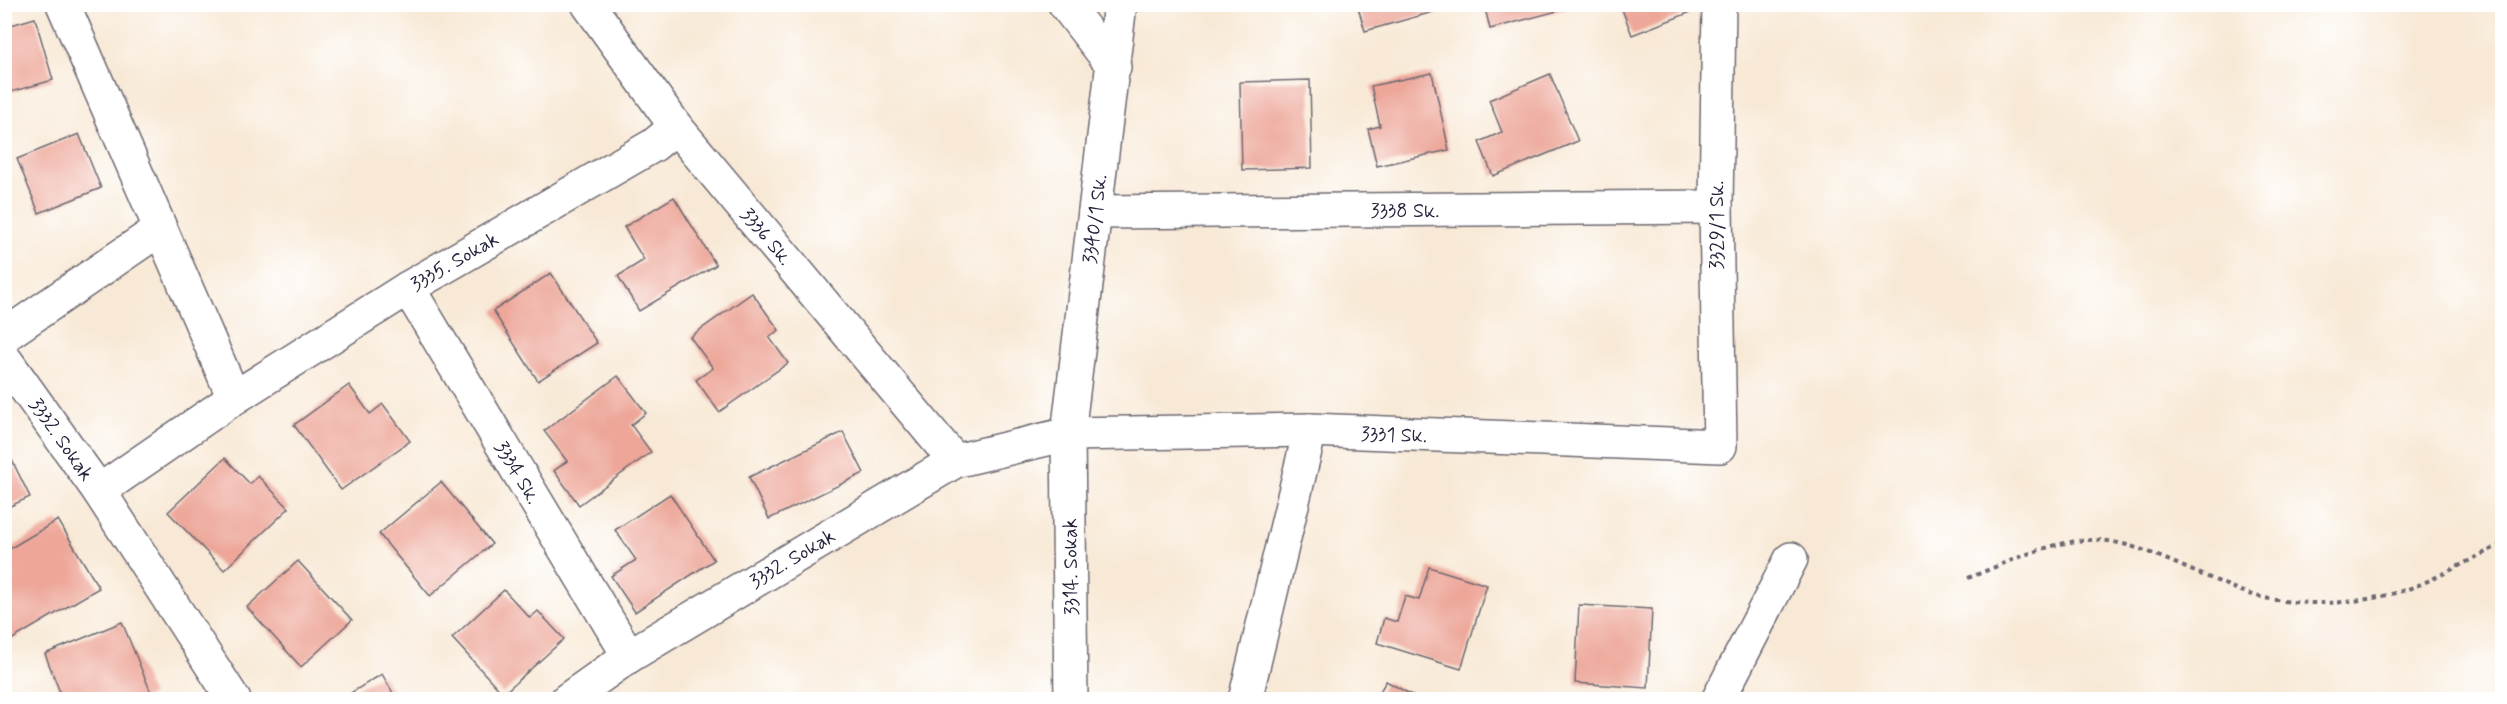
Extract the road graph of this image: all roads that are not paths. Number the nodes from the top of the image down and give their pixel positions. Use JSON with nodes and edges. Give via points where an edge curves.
{"nodes":[{"id":1,"x":63,"y":4,"type":"edge"},
{"id":2,"x":588,"y":4,"type":"edge"},
{"id":3,"x":1065,"y":4,"type":"edge"},
{"id":4,"x":1120,"y":4,"type":"edge"},
{"id":5,"x":1719,"y":4,"type":"edge"},
{"id":6,"x":1114,"y":67,"type":"junction"},
{"id":7,"x":676,"y":127,"type":"junction"},
{"id":8,"x":1716,"y":207,"type":"junction"},
{"id":9,"x":1095,"y":212,"type":"junction"},
{"id":10,"x":160,"y":229,"type":"junction"},
{"id":11,"x":408,"y":288,"type":"junction"},
{"id":12,"x":4,"y":336,"type":"edge"},
{"id":13,"x":4,"y":358,"type":"edge"},
{"id":14,"x":234,"y":398,"type":"junction"},
{"id":15,"x":1310,"y":430,"type":"junction"},
{"id":16,"x":1068,"y":434,"type":"junction"},
{"id":17,"x":1720,"y":446,"type":"joint"},
{"id":18,"x":956,"y":461,"type":"junction"},
{"id":19,"x":99,"y":492,"type":"junction"},
{"id":20,"x":1791,"y":559,"type":"dead end"},
{"id":21,"x":629,"y":656,"type":"junction"},
{"id":22,"x":234,"y":699,"type":"edge"},
{"id":23,"x":567,"y":699,"type":"edge"},
{"id":24,"x":1071,"y":699,"type":"edge"},
{"id":25,"x":1245,"y":699,"type":"edge"},
{"id":26,"x":1718,"y":699,"type":"edge"}],
"edges":[{"from":1,"to":10,"type":"street"},
{"from":2,"to":7,"type":"street","name":"3336 Sk."},
{"from":3,"to":6,"type":"street"},
{"from":4,"to":6,"type":"street","name":"3340/1 Sk."},
{"from":5,"to":8,"type":"street","name":"3329/1 Sk."},
{"from":6,"to":9,"type":"street","name":"3340/1 Sk."},
{"from":7,"to":11,"type":"street","name":"3335. Sokak","via":[[654,145]]},
{"from":7,"to":18,"type":"street","name":"3336 Sk."},
{"from":8,"to":9,"type":"street","name":"3338 Sk."},
{"from":8,"to":17,"type":"street","name":"3329/1 Sk."},
{"from":9,"to":16,"type":"street","name":"3340/1 Sk."},
{"from":10,"to":12,"type":"street"},
{"from":10,"to":14,"type":"street"},
{"from":11,"to":14,"type":"street","name":"3335. Sokak"},
{"from":11,"to":21,"type":"street","name":"3334 Sk."},
{"from":13,"to":19,"type":"street","name":"3332. Sokak"},
{"from":14,"to":19,"type":"street","name":"3335. Sokak"},
{"from":15,"to":16,"type":"street","name":"3331 Sk."},
{"from":15,"to":17,"type":"street","name":"3331 Sk."},
{"from":15,"to":25,"type":"street"},
{"from":16,"to":18,"type":"street","name":"3332. Sokak"},
{"from":16,"to":24,"type":"street","name":"3314. Sokak"},
{"from":18,"to":21,"type":"street","name":"3332. Sokak"},
{"from":19,"to":22,"type":"street","name":"3332. Sokak"},
{"from":20,"to":26,"type":"street"},
{"from":21,"to":23,"type":"street","name":"3332. Sokak"}]}
